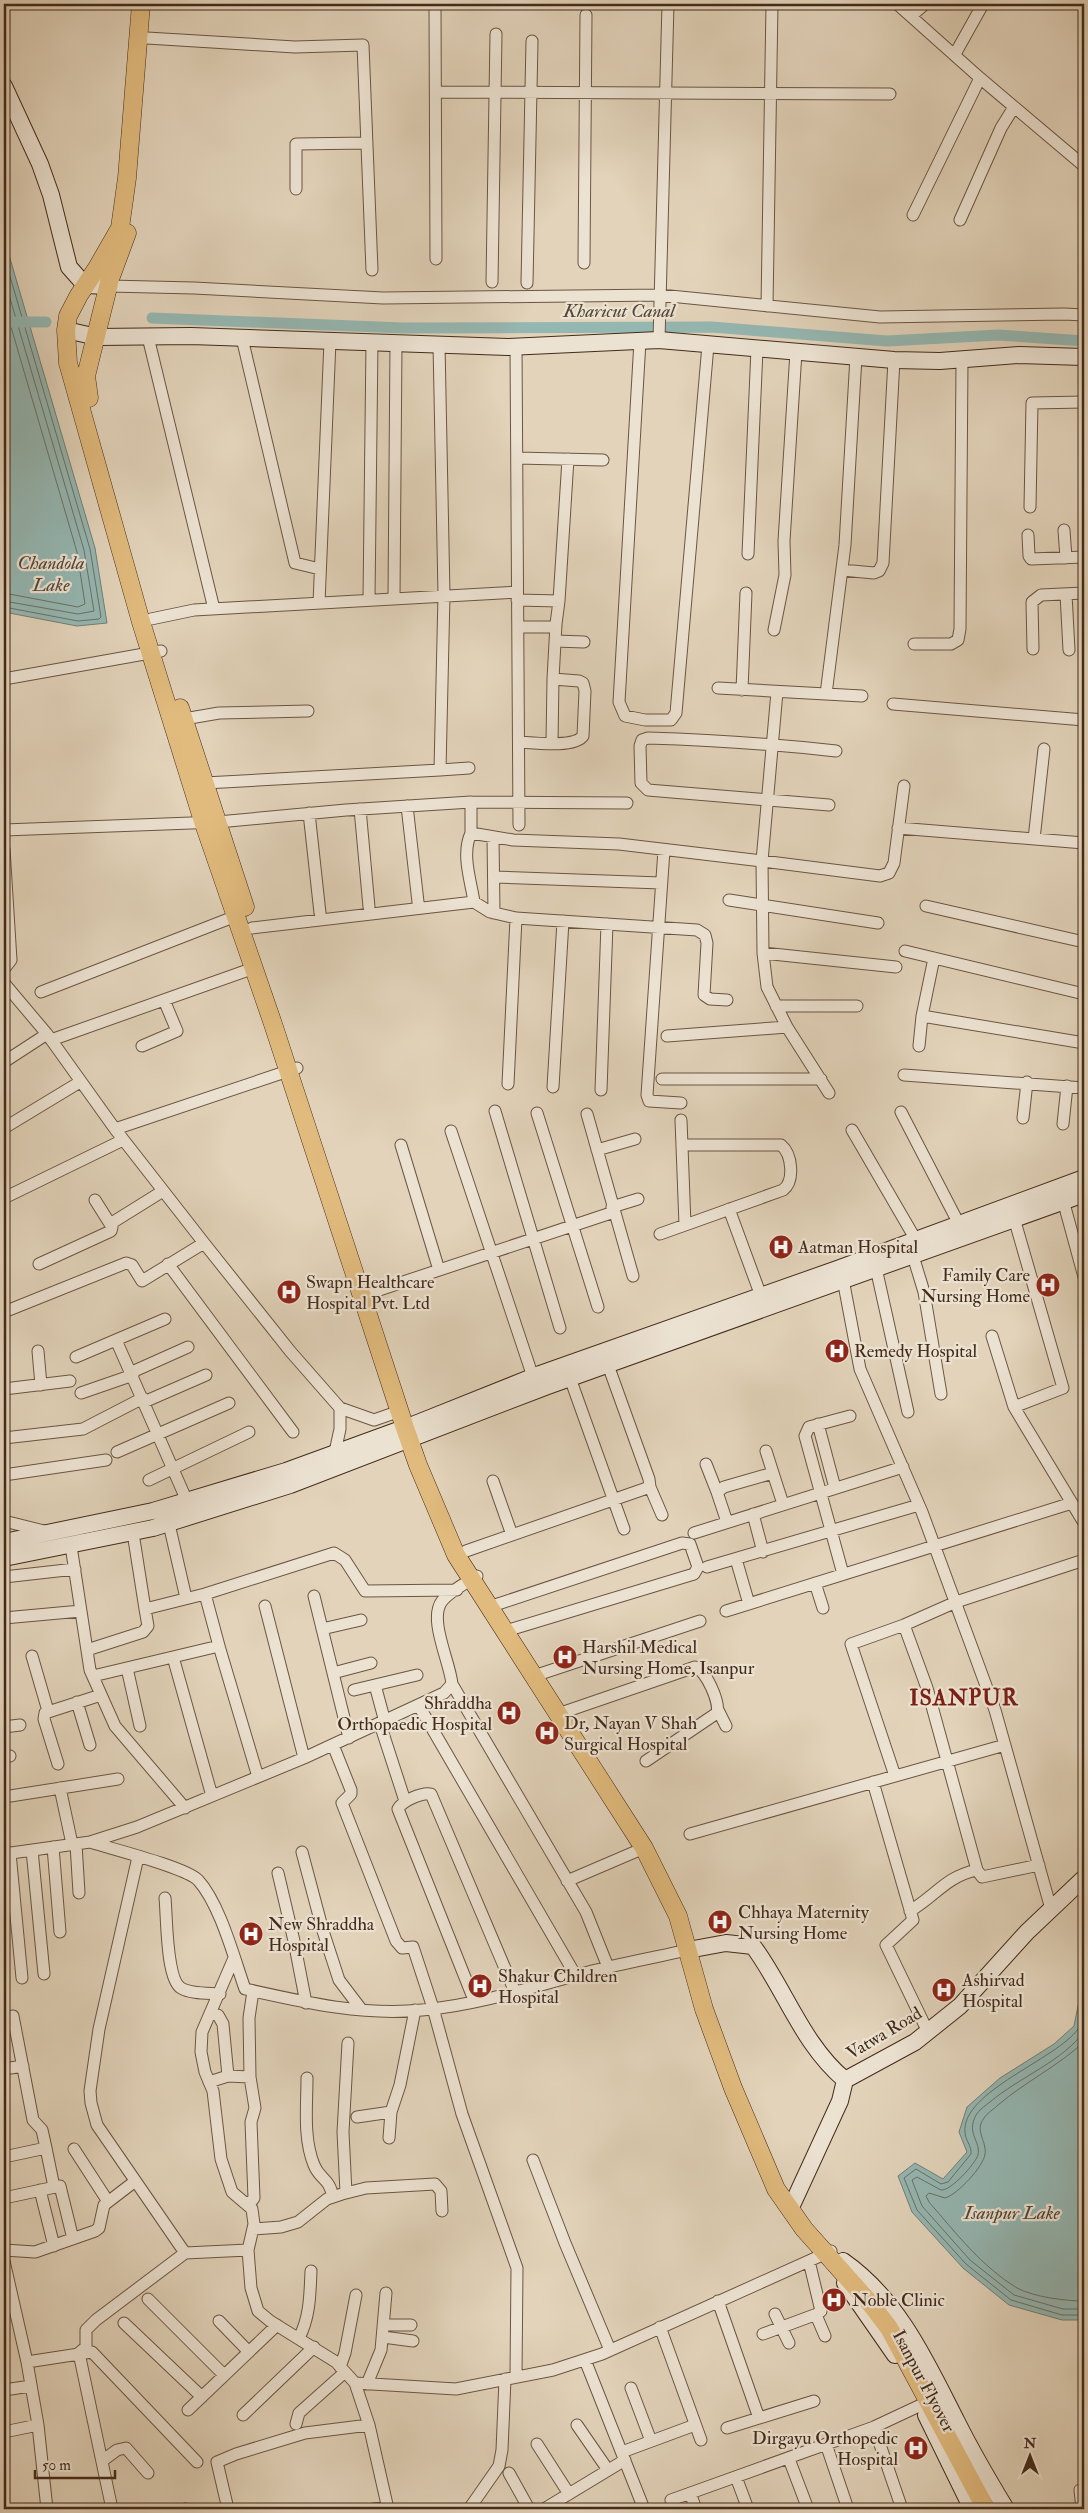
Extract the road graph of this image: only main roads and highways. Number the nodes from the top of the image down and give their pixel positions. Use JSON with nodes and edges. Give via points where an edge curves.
{"nodes":[{"id":1,"x":141,"y":4,"type":"edge"},
{"id":2,"x":149,"y":4,"type":"edge"},
{"id":3,"x":156,"y":652,"type":"junction"},
{"id":4,"x":210,"y":822,"type":"junction"},
{"id":5,"x":292,"y":1069,"type":"junction"},
{"id":6,"x":409,"y":1428,"type":"junction"},
{"id":7,"x":469,"y":1581,"type":"junction"},
{"id":8,"x":690,"y":1949,"type":"junction"},
{"id":9,"x":854,"y":2279,"type":"junction"},
{"id":10,"x":986,"y":2509,"type":"edge"},
{"id":11,"x":993,"y":2509,"type":"edge"}],
"edges":[{"from":1,"to":3,"type":"main road","via":[[120,228],[68,316],[66,330],[68,363],[100,483]]},
{"from":2,"to":3,"type":"main road","via":[[128,229],[109,286],[86,376],[92,415],[150,619]]},
{"from":3,"to":4,"type":"main road"},
{"from":3,"to":4,"type":"main road","via":[[205,783]]},
{"from":4,"to":5,"type":"main road","via":[[236,916]]},
{"from":4,"to":5,"type":"main road","via":[[252,928]]},
{"from":5,"to":6,"type":"main road"},
{"from":6,"to":7,"type":"main road","via":[[456,1555]]},
{"from":6,"to":7,"type":"main road","via":[[466,1551]]},
{"from":7,"to":8,"type":"main road","via":[[644,1848],[678,1916]]},
{"from":7,"to":8,"type":"main road","via":[[495,1605],[648,1846],[682,1914]]},
{"from":8,"to":9,"type":"main road","name":"Isanpur Flyover","via":[[738,2086],[781,2187],[791,2205]]},
{"from":9,"to":10,"type":"main road","name":"Isanpur Flyover","via":[[900,2345]]},
{"from":9,"to":11,"type":"main road","name":"Isanpur Flyover","via":[[879,2302],[905,2342]]}]}
